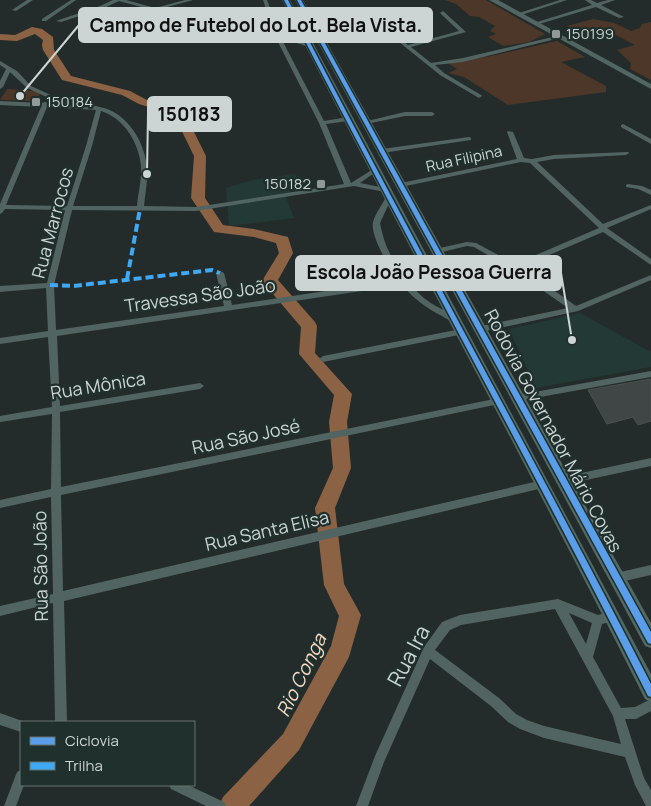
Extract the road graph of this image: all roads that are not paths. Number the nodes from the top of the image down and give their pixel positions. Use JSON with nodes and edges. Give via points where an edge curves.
{"nodes":[{"id":1,"x":31,"y":0,"type":"edge"},
{"id":2,"x":74,"y":0,"type":"edge"},
{"id":3,"x":118,"y":0,"type":"edge"},
{"id":4,"x":191,"y":0,"type":"edge"},
{"id":5,"x":265,"y":0,"type":"edge"},
{"id":6,"x":301,"y":0,"type":"edge"},
{"id":7,"x":493,"y":0,"type":"edge"},
{"id":8,"x":565,"y":0,"type":"edge"},
{"id":9,"x":587,"y":0,"type":"edge"},
{"id":10,"x":613,"y":0,"type":"edge"},
{"id":11,"x":598,"y":5,"type":"junction"},
{"id":12,"x":155,"y":9,"type":"junction"},
{"id":13,"x":14,"y":10,"type":"dead end"},
{"id":14,"x":443,"y":13,"type":"dead end"},
{"id":15,"x":519,"y":14,"type":"junction"},
{"id":16,"x":621,"y":17,"type":"dead end"},
{"id":17,"x":44,"y":20,"type":"dead end"},
{"id":18,"x":59,"y":20,"type":"dead end"},
{"id":19,"x":311,"y":23,"type":"junction"},
{"id":20,"x":537,"y":23,"type":"junction"},
{"id":21,"x":278,"y":37,"type":"junction"},
{"id":22,"x":561,"y":37,"type":"junction"},
{"id":23,"x":309,"y":45,"type":"junction"},
{"id":24,"x":408,"y":46,"type":"junction"},
{"id":25,"x":0,"y":63,"type":"edge"},
{"id":26,"x":432,"y":64,"type":"junction"},
{"id":27,"x":9,"y":69,"type":"junction"},
{"id":28,"x":0,"y":86,"type":"edge"},
{"id":29,"x":651,"y":87,"type":"edge"},
{"id":30,"x":479,"y":96,"type":"dead end"},
{"id":31,"x":0,"y":103,"type":"edge"},
{"id":32,"x":45,"y":104,"type":"junction"},
{"id":33,"x":68,"y":106,"type":"junction"},
{"id":34,"x":99,"y":108,"type":"junction"},
{"id":35,"x":432,"y":114,"type":"dead end"},
{"id":36,"x":348,"y":119,"type":"junction"},
{"id":37,"x":366,"y":122,"type":"junction"},
{"id":38,"x":322,"y":123,"type":"junction"},
{"id":39,"x":623,"y":126,"type":"dead end"},
{"id":40,"x":510,"y":132,"type":"dead end"},
{"id":41,"x":469,"y":138,"type":"dead end"},
{"id":42,"x":651,"y":142,"type":"edge"},
{"id":43,"x":382,"y":152,"type":"junction"},
{"id":44,"x":626,"y":153,"type":"dead end"},
{"id":45,"x":521,"y":160,"type":"junction"},
{"id":46,"x":532,"y":161,"type":"junction"},
{"id":47,"x":375,"y":170,"type":"junction"},
{"id":48,"x":351,"y":184,"type":"junction"},
{"id":49,"x":401,"y":185,"type":"junction"},
{"id":50,"x":628,"y":186,"type":"dead end"},
{"id":51,"x":651,"y":193,"type":"edge"},
{"id":52,"x":387,"y":194,"type":"junction"},
{"id":53,"x":651,"y":207,"type":"edge"},
{"id":54,"x":1,"y":209,"type":"edge"},
{"id":55,"x":69,"y":209,"type":"junction"},
{"id":56,"x":140,"y":209,"type":"junction"},
{"id":57,"x":603,"y":228,"type":"junction"},
{"id":58,"x":438,"y":251,"type":"junction"},
{"id":59,"x":651,"y":263,"type":"edge"},
{"id":60,"x":515,"y":267,"type":"junction"},
{"id":61,"x":220,"y":273,"type":"dead end"},
{"id":62,"x":651,"y":277,"type":"edge"},
{"id":63,"x":405,"y":282,"type":"junction"},
{"id":64,"x":50,"y":285,"type":"junction"},
{"id":65,"x":0,"y":289,"type":"edge"},
{"id":66,"x":229,"y":308,"type":"junction"},
{"id":67,"x":574,"y":309,"type":"junction"},
{"id":68,"x":454,"y":319,"type":"junction"},
{"id":69,"x":481,"y":329,"type":"junction"},
{"id":70,"x":54,"y":332,"type":"junction"},
{"id":71,"x":461,"y":332,"type":"junction"},
{"id":72,"x":0,"y":341,"type":"edge"},
{"id":73,"x":322,"y":359,"type":"dead end"},
{"id":74,"x":651,"y":374,"type":"edge"},
{"id":75,"x":200,"y":386,"type":"dead end"},
{"id":76,"x":518,"y":398,"type":"junction"},
{"id":77,"x":498,"y":401,"type":"junction"},
{"id":78,"x":56,"y":408,"type":"junction"},
{"id":79,"x":0,"y":419,"type":"edge"},
{"id":80,"x":651,"y":462,"type":"edge"},
{"id":81,"x":563,"y":481,"type":"junction"},
{"id":82,"x":543,"y":484,"type":"junction"},
{"id":83,"x":56,"y":494,"type":"junction"},
{"id":84,"x":0,"y":504,"type":"edge"},
{"id":85,"x":369,"y":525,"type":"joint"},
{"id":86,"x":651,"y":570,"type":"edge"},
{"id":87,"x":616,"y":578,"type":"junction"},
{"id":88,"x":58,"y":598,"type":"junction"},
{"id":89,"x":558,"y":604,"type":"junction"},
{"id":90,"x":0,"y":611,"type":"edge"},
{"id":91,"x":612,"y":616,"type":"junction"},
{"id":92,"x":598,"y":620,"type":"junction"},
{"id":93,"x":651,"y":640,"type":"edge"},
{"id":94,"x":428,"y":651,"type":"junction"},
{"id":95,"x":587,"y":658,"type":"junction"},
{"id":96,"x":651,"y":693,"type":"edge"},
{"id":97,"x":651,"y":705,"type":"edge"},
{"id":98,"x":618,"y":714,"type":"junction"},
{"id":99,"x":0,"y":720,"type":"edge"},
{"id":100,"x":62,"y":721,"type":"edge"},
{"id":101,"x":20,"y":726,"type":"edge"},
{"id":102,"x":628,"y":752,"type":"junction"},
{"id":103,"x":20,"y":779,"type":"edge"},
{"id":104,"x":177,"y":786,"type":"edge"},
{"id":105,"x":651,"y":803,"type":"edge"},
{"id":106,"x":218,"y":805,"type":"edge"},
{"id":107,"x":10,"y":806,"type":"edge"},
{"id":108,"x":362,"y":806,"type":"edge"}],
"edges":[{"from":1,"to":13,"type":"street"},
{"from":2,"to":17,"type":"street"},
{"from":3,"to":12,"type":"street"},
{"from":3,"to":18,"type":"street"},
{"from":4,"to":12,"type":"street"},
{"from":5,"to":21,"type":"street"},
{"from":6,"to":19,"type":"highway","name":"Rodovia Governador Mário Covas"},
{"from":6,"to":23,"type":"highway","name":"Rodovia Governador Mário Covas"},
{"from":7,"to":15,"type":"main road"},
{"from":8,"to":15,"type":"street"},
{"from":9,"to":11,"type":"street"},
{"from":10,"to":11,"type":"street"},
{"from":11,"to":16,"type":"street"},
{"from":11,"to":20,"type":"street"},
{"from":12,"to":21,"type":"street"},
{"from":14,"to":24,"type":"street","via":[[463,32]]},
{"from":15,"to":20,"type":"main road"},
{"from":19,"to":24,"type":"street","via":[[341,19],[374,20]]},
{"from":19,"to":37,"type":"highway","name":"Rodovia Governador Mário Covas"},
{"from":20,"to":22,"type":"main road"},
{"from":21,"to":23,"type":"street"},
{"from":21,"to":38,"type":"street"},
{"from":22,"to":26,"type":"street"},
{"from":22,"to":29,"type":"main road"},
{"from":23,"to":36,"type":"highway","name":"Rodovia Governador Mário Covas"},
{"from":24,"to":26,"type":"street"},
{"from":25,"to":27,"type":"street"},
{"from":26,"to":30,"type":"street","via":[[442,74]]},
{"from":27,"to":28,"type":"street"},
{"from":27,"to":33,"type":"street","via":[[28,86]]},
{"from":31,"to":32,"type":"street"},
{"from":32,"to":33,"type":"street"},
{"from":32,"to":54,"type":"street"},
{"from":33,"to":34,"type":"street"},
{"from":34,"to":55,"type":"street","name":"Rua Marrocos"},
{"from":34,"to":56,"type":"street","via":[[122,121],[136,141],[144,167]]},
{"from":35,"to":37,"type":"street","via":[[406,114]]},
{"from":36,"to":38,"type":"street"},
{"from":36,"to":47,"type":"highway","name":"Rodovia Governador Mário Covas"},
{"from":37,"to":43,"type":"highway","name":"Rodovia Governador Mário Covas"},
{"from":38,"to":48,"type":"street"},
{"from":39,"to":42,"type":"street"},
{"from":40,"to":45,"type":"street"},
{"from":41,"to":43,"type":"street"},
{"from":43,"to":49,"type":"highway","name":"Rodovia Governador Mário Covas"},
{"from":44,"to":46,"type":"street"},
{"from":45,"to":46,"type":"street","name":"Rua Filipina"},
{"from":45,"to":49,"type":"street","name":"Rua Filipina"},
{"from":46,"to":57,"type":"street"},
{"from":47,"to":48,"type":"street"},
{"from":47,"to":52,"type":"highway","name":"Rodovia Governador Mário Covas"},
{"from":48,"to":52,"type":"street"},
{"from":48,"to":56,"type":"street","via":[[209,208]]},
{"from":49,"to":58,"type":"highway","name":"Rodovia Governador Mário Covas"},
{"from":50,"to":51,"type":"street","via":[[640,187]]},
{"from":52,"to":63,"type":"street","via":[[376,230]]},
{"from":52,"to":68,"type":"highway","name":"Rodovia Governador Mário Covas"},
{"from":53,"to":57,"type":"street"},
{"from":54,"to":55,"type":"street"},
{"from":55,"to":56,"type":"street"},
{"from":55,"to":64,"type":"street","name":"Rua Marrocos"},
{"from":57,"to":59,"type":"street"},
{"from":57,"to":60,"type":"street"},
{"from":58,"to":60,"type":"street","via":[[472,244]]},
{"from":58,"to":69,"type":"highway","name":"Rodovia Governador Mário Covas"},
{"from":60,"to":67,"type":"street"},
{"from":61,"to":66,"type":"street"},
{"from":62,"to":67,"type":"street"},
{"from":63,"to":66,"type":"street","name":"Travessa São João"},
{"from":63,"to":68,"type":"street","via":[[418,298]]},
{"from":64,"to":65,"type":"street"},
{"from":64,"to":70,"type":"street","name":"Rua Marrocos"},
{"from":66,"to":70,"type":"street","name":"Travessa São João"},
{"from":67,"to":69,"type":"street"},
{"from":68,"to":71,"type":"highway","name":"Rodovia Governador Mário Covas"},
{"from":69,"to":76,"type":"highway","name":"Rodovia Governador Mário Covas"},
{"from":70,"to":72,"type":"street","name":"Travessa São João"},
{"from":70,"to":78,"type":"street","name":"Rua Marrocos"},
{"from":71,"to":73,"type":"street"},
{"from":71,"to":77,"type":"highway","name":"Rodovia Governador Mário Covas"},
{"from":74,"to":76,"type":"street"},
{"from":75,"to":78,"type":"street","name":"Rua Mônica"},
{"from":76,"to":81,"type":"highway","name":"Rodovia Governador Mário Covas"},
{"from":77,"to":82,"type":"highway","name":"Rodovia Governador Mário Covas"},
{"from":77,"to":83,"type":"street","name":"Rua São José"},
{"from":78,"to":79,"type":"street","name":"Rua Mônica"},
{"from":78,"to":83,"type":"street","name":"Rua São João"},
{"from":80,"to":81,"type":"street"},
{"from":81,"to":87,"type":"highway","name":"Rodovia Governador Mário Covas"},
{"from":82,"to":85,"type":"street","name":"Rua Santa Elisa"},
{"from":82,"to":91,"type":"highway","name":"Rodovia Governador Mário Covas"},
{"from":83,"to":84,"type":"street","name":"Rua São José"},
{"from":83,"to":88,"type":"street","name":"Rua São João"},
{"from":85,"to":88,"type":"street","name":"Rua Santa Elisa"},
{"from":86,"to":87,"type":"street"},
{"from":87,"to":93,"type":"highway","name":"Rodovia Governador Mário Covas"},
{"from":88,"to":90,"type":"street","name":"Rua Santa Elisa"},
{"from":88,"to":100,"type":"street","name":"Rua São João"},
{"from":89,"to":92,"type":"street"},
{"from":89,"to":94,"type":"street","name":"Rua Ira","via":[[460,620],[446,626]]},
{"from":89,"to":95,"type":"street"},
{"from":91,"to":92,"type":"street"},
{"from":91,"to":96,"type":"highway","name":"Rodovia Governador Mário Covas"},
{"from":92,"to":95,"type":"street"},
{"from":94,"to":102,"type":"street","via":[[524,725]]},
{"from":94,"to":108,"type":"street","name":"Rua Ira"},
{"from":95,"to":98,"type":"street"},
{"from":97,"to":98,"type":"street","via":[[636,713]]},
{"from":98,"to":102,"type":"street"},
{"from":99,"to":101,"type":"street"},
{"from":102,"to":105,"type":"street"},
{"from":103,"to":107,"type":"street"},
{"from":104,"to":106,"type":"street"}]}
